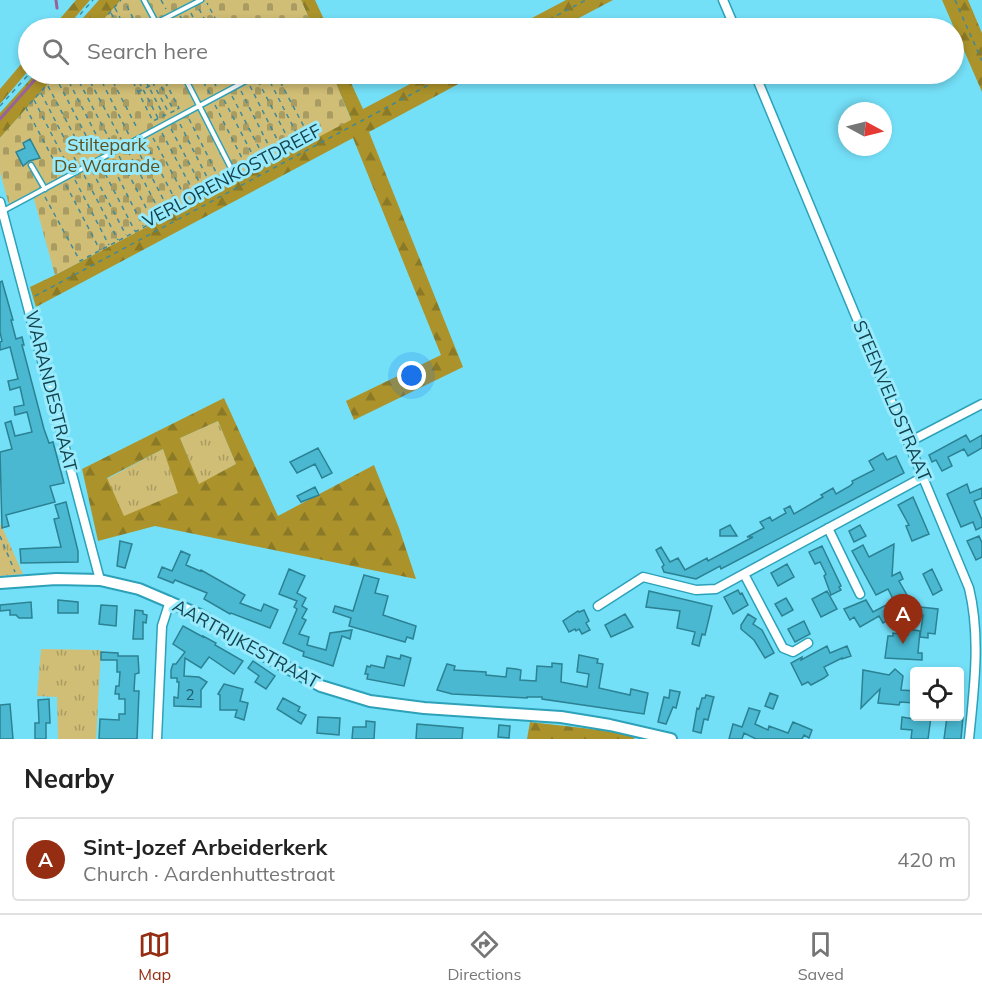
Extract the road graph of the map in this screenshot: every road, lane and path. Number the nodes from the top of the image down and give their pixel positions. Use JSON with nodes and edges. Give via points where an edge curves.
{"nodes":[{"id":1,"x":93,"y":0,"type":"edge"},
{"id":2,"x":121,"y":0,"type":"edge"},
{"id":3,"x":144,"y":0,"type":"edge"},
{"id":4,"x":203,"y":0,"type":"edge"},
{"id":5,"x":586,"y":0,"type":"edge"},
{"id":6,"x":723,"y":0,"type":"edge"},
{"id":7,"x":956,"y":0,"type":"edge"},
{"id":8,"x":196,"y":3,"type":"junction"},
{"id":9,"x":127,"y":6,"type":"dead end"},
{"id":10,"x":188,"y":7,"type":"junction"},
{"id":11,"x":114,"y":8,"type":"junction"},
{"id":12,"x":110,"y":12,"type":"junction"},
{"id":13,"x":178,"y":12,"type":"junction"},
{"id":14,"x":106,"y":17,"type":"edge"},
{"id":15,"x":77,"y":18,"type":"edge"},
{"id":16,"x":113,"y":18,"type":"edge"},
{"id":17,"x":120,"y":18,"type":"edge"},
{"id":18,"x":133,"y":18,"type":"edge"},
{"id":19,"x":154,"y":18,"type":"edge"},
{"id":20,"x":169,"y":18,"type":"edge"},
{"id":21,"x":182,"y":18,"type":"edge"},
{"id":22,"x":194,"y":18,"type":"edge"},
{"id":23,"x":204,"y":18,"type":"edge"},
{"id":24,"x":215,"y":18,"type":"edge"},
{"id":25,"x":552,"y":18,"type":"edge"},
{"id":26,"x":731,"y":18,"type":"edge"},
{"id":27,"x":964,"y":18,"type":"edge"},
{"id":28,"x":964,"y":19,"type":"edge"},
{"id":29,"x":982,"y":61,"type":"edge"},
{"id":30,"x":20,"y":84,"type":"edge"},
{"id":31,"x":48,"y":84,"type":"edge"},
{"id":32,"x":134,"y":84,"type":"edge"},
{"id":33,"x":140,"y":84,"type":"edge"},
{"id":34,"x":154,"y":84,"type":"joint"},
{"id":35,"x":160,"y":84,"type":"edge"},
{"id":36,"x":167,"y":84,"type":"edge"},
{"id":37,"x":188,"y":84,"type":"edge"},
{"id":38,"x":204,"y":84,"type":"edge"},
{"id":39,"x":216,"y":84,"type":"edge"},
{"id":40,"x":249,"y":84,"type":"edge"},
{"id":41,"x":262,"y":84,"type":"edge"},
{"id":42,"x":271,"y":84,"type":"edge"},
{"id":43,"x":281,"y":84,"type":"edge"},
{"id":44,"x":430,"y":84,"type":"edge"},
{"id":45,"x":759,"y":84,"type":"edge"},
{"id":46,"x":238,"y":85,"type":"joint"},
{"id":47,"x":149,"y":86,"type":"junction"},
{"id":48,"x":143,"y":89,"type":"junction"},
{"id":49,"x":229,"y":90,"type":"junction"},
{"id":50,"x":138,"y":92,"type":"junction"},
{"id":51,"x":221,"y":94,"type":"junction"},
{"id":52,"x":212,"y":99,"type":"junction"},
{"id":53,"x":0,"y":106,"type":"edge"},
{"id":54,"x":200,"y":106,"type":"junction"},
{"id":55,"x":174,"y":111,"type":"junction"},
{"id":56,"x":186,"y":113,"type":"junction"},
{"id":57,"x":169,"y":114,"type":"junction"},
{"id":58,"x":164,"y":116,"type":"junction"},
{"id":59,"x":177,"y":118,"type":"junction"},
{"id":60,"x":159,"y":119,"type":"junction"},
{"id":61,"x":168,"y":123,"type":"junction"},
{"id":62,"x":159,"y":127,"type":"junction"},
{"id":63,"x":150,"y":132,"type":"junction"},
{"id":64,"x":301,"y":142,"type":"junction"},
{"id":65,"x":293,"y":147,"type":"junction"},
{"id":66,"x":284,"y":152,"type":"junction"},
{"id":67,"x":275,"y":157,"type":"junction"},
{"id":68,"x":267,"y":161,"type":"junction"},
{"id":69,"x":31,"y":165,"type":"dead end"},
{"id":70,"x":258,"y":166,"type":"junction"},
{"id":71,"x":249,"y":171,"type":"junction"},
{"id":72,"x":236,"y":178,"type":"junction"},
{"id":73,"x":63,"y":179,"type":"junction"},
{"id":74,"x":223,"y":185,"type":"junction"},
{"id":75,"x":214,"y":189,"type":"junction"},
{"id":76,"x":43,"y":190,"type":"junction"},
{"id":77,"x":206,"y":194,"type":"junction"},
{"id":78,"x":197,"y":199,"type":"junction"},
{"id":79,"x":188,"y":203,"type":"junction"},
{"id":80,"x":1,"y":207,"type":"edge"},
{"id":81,"x":101,"y":250,"type":"junction"},
{"id":82,"x":27,"y":300,"type":"junction"},
{"id":83,"x":982,"y":404,"type":"edge"},
{"id":84,"x":909,"y":442,"type":"junction"},
{"id":85,"x":923,"y":477,"type":"junction"},
{"id":86,"x":828,"y":528,"type":"junction"},
{"id":87,"x":0,"y":536,"type":"edge"},
{"id":88,"x":744,"y":574,"type":"junction"},
{"id":89,"x":100,"y":580,"type":"junction"},
{"id":90,"x":18,"y":582,"type":"junction"},
{"id":91,"x":0,"y":583,"type":"edge"},
{"id":92,"x":860,"y":594,"type":"dead end"},
{"id":93,"x":170,"y":601,"type":"junction"},
{"id":94,"x":598,"y":606,"type":"dead end"},
{"id":95,"x":808,"y":643,"type":"dead end"},
{"id":96,"x":157,"y":739,"type":"edge"},
{"id":97,"x":671,"y":739,"type":"edge"},
{"id":98,"x":969,"y":739,"type":"edge"}],
"edges":[{"from":1,"to":15,"type":"path"},
{"from":2,"to":11,"type":"path"},
{"from":3,"to":19,"type":"lane"},
{"from":4,"to":8,"type":"lane"},
{"from":4,"to":24,"type":"path"},
{"from":5,"to":25,"type":"path"},
{"from":6,"to":26,"type":"street"},
{"from":7,"to":27,"type":"path"},
{"from":8,"to":10,"type":"lane"},
{"from":8,"to":23,"type":"path"},
{"from":9,"to":18,"type":"path"},
{"from":10,"to":13,"type":"lane"},
{"from":10,"to":22,"type":"path"},
{"from":11,"to":12,"type":"path"},
{"from":11,"to":17,"type":"path"},
{"from":12,"to":14,"type":"path"},
{"from":12,"to":16,"type":"path"},
{"from":13,"to":20,"type":"lane"},
{"from":13,"to":21,"type":"path"},
{"from":28,"to":29,"type":"path"},
{"from":30,"to":53,"type":"path"},
{"from":31,"to":73,"type":"path","via":[[26,108]]},
{"from":32,"to":50,"type":"path"},
{"from":33,"to":48,"type":"path"},
{"from":34,"to":47,"type":"path"},
{"from":34,"to":57,"type":"path"},
{"from":35,"to":55,"type":"path"},
{"from":36,"to":55,"type":"path","via":[[179,108]]},
{"from":37,"to":54,"type":"lane"},
{"from":38,"to":52,"type":"path"},
{"from":39,"to":51,"type":"path"},
{"from":40,"to":66,"type":"path"},
{"from":41,"to":65,"type":"path"},
{"from":42,"to":64,"type":"path"},
{"from":43,"to":64,"type":"path","via":[[310,138]]},
{"from":44,"to":82,"type":"path","name":"VERLORENKOSTDREEF"},
{"from":45,"to":84,"type":"street","name":"STEENVELDSTRAAT"},
{"from":46,"to":49,"type":"lane"},
{"from":46,"to":67,"type":"path"},
{"from":47,"to":48,"type":"path"},
{"from":47,"to":58,"type":"path"},
{"from":48,"to":50,"type":"path"},
{"from":48,"to":60,"type":"path"},
{"from":49,"to":51,"type":"lane"},
{"from":49,"to":68,"type":"path"},
{"from":50,"to":60,"type":"path","via":[[153,121]]},
{"from":51,"to":52,"type":"lane"},
{"from":51,"to":70,"type":"path"},
{"from":52,"to":54,"type":"lane"},
{"from":52,"to":71,"type":"path"},
{"from":54,"to":56,"type":"lane"},
{"from":54,"to":72,"type":"lane"},
{"from":55,"to":57,"type":"path"},
{"from":55,"to":59,"type":"path"},
{"from":56,"to":59,"type":"lane"},
{"from":56,"to":74,"type":"path"},
{"from":57,"to":58,"type":"path"},
{"from":58,"to":60,"type":"path"},
{"from":58,"to":61,"type":"path"},
{"from":59,"to":61,"type":"lane"},
{"from":59,"to":75,"type":"path"},
{"from":61,"to":62,"type":"lane"},
{"from":61,"to":77,"type":"path"},
{"from":62,"to":63,"type":"lane"},
{"from":62,"to":78,"type":"path"},
{"from":63,"to":73,"type":"lane"},
{"from":63,"to":79,"type":"path"},
{"from":64,"to":65,"type":"path"},
{"from":65,"to":66,"type":"path"},
{"from":66,"to":67,"type":"path"},
{"from":67,"to":68,"type":"path"},
{"from":68,"to":70,"type":"path"},
{"from":69,"to":76,"type":"lane"},
{"from":70,"to":71,"type":"path"},
{"from":71,"to":72,"type":"path"},
{"from":72,"to":74,"type":"path"},
{"from":73,"to":76,"type":"lane"},
{"from":73,"to":81,"type":"path"},
{"from":74,"to":75,"type":"path"},
{"from":75,"to":77,"type":"path"},
{"from":76,"to":80,"type":"lane"},
{"from":76,"to":81,"type":"path","via":[[80,261]]},
{"from":77,"to":78,"type":"path"},
{"from":78,"to":79,"type":"path"},
{"from":79,"to":81,"type":"path"},
{"from":80,"to":82,"type":"street","name":"WARANDESTRAAT"},
{"from":82,"to":89,"type":"street","name":"WARANDESTRAAT"},
{"from":83,"to":84,"type":"street"},
{"from":84,"to":85,"type":"street","name":"STEENVELDSTRAAT"},
{"from":85,"to":86,"type":"street"},
{"from":85,"to":98,"type":"street","name":"STEENVELDSTRAAT","via":[[972,600],[976,629]]},
{"from":86,"to":88,"type":"street"},
{"from":86,"to":92,"type":"street"},
{"from":87,"to":90,"type":"path"},
{"from":88,"to":94,"type":"street","via":[[716,589],[696,590],[643,577]]},
{"from":88,"to":95,"type":"street","via":[[783,648],[792,652]]},
{"from":89,"to":90,"type":"street","name":"AARTRIJKESTRAAT"},
{"from":89,"to":93,"type":"street","name":"AARTRIJKESTRAAT"},
{"from":90,"to":91,"type":"street","name":"AARTRIJKESTRAAT"},
{"from":93,"to":96,"type":"street","via":[[162,626]]},
{"from":93,"to":97,"type":"street","name":"AARTRIJKESTRAAT","via":[[321,686],[370,701],[561,717]]}]}
